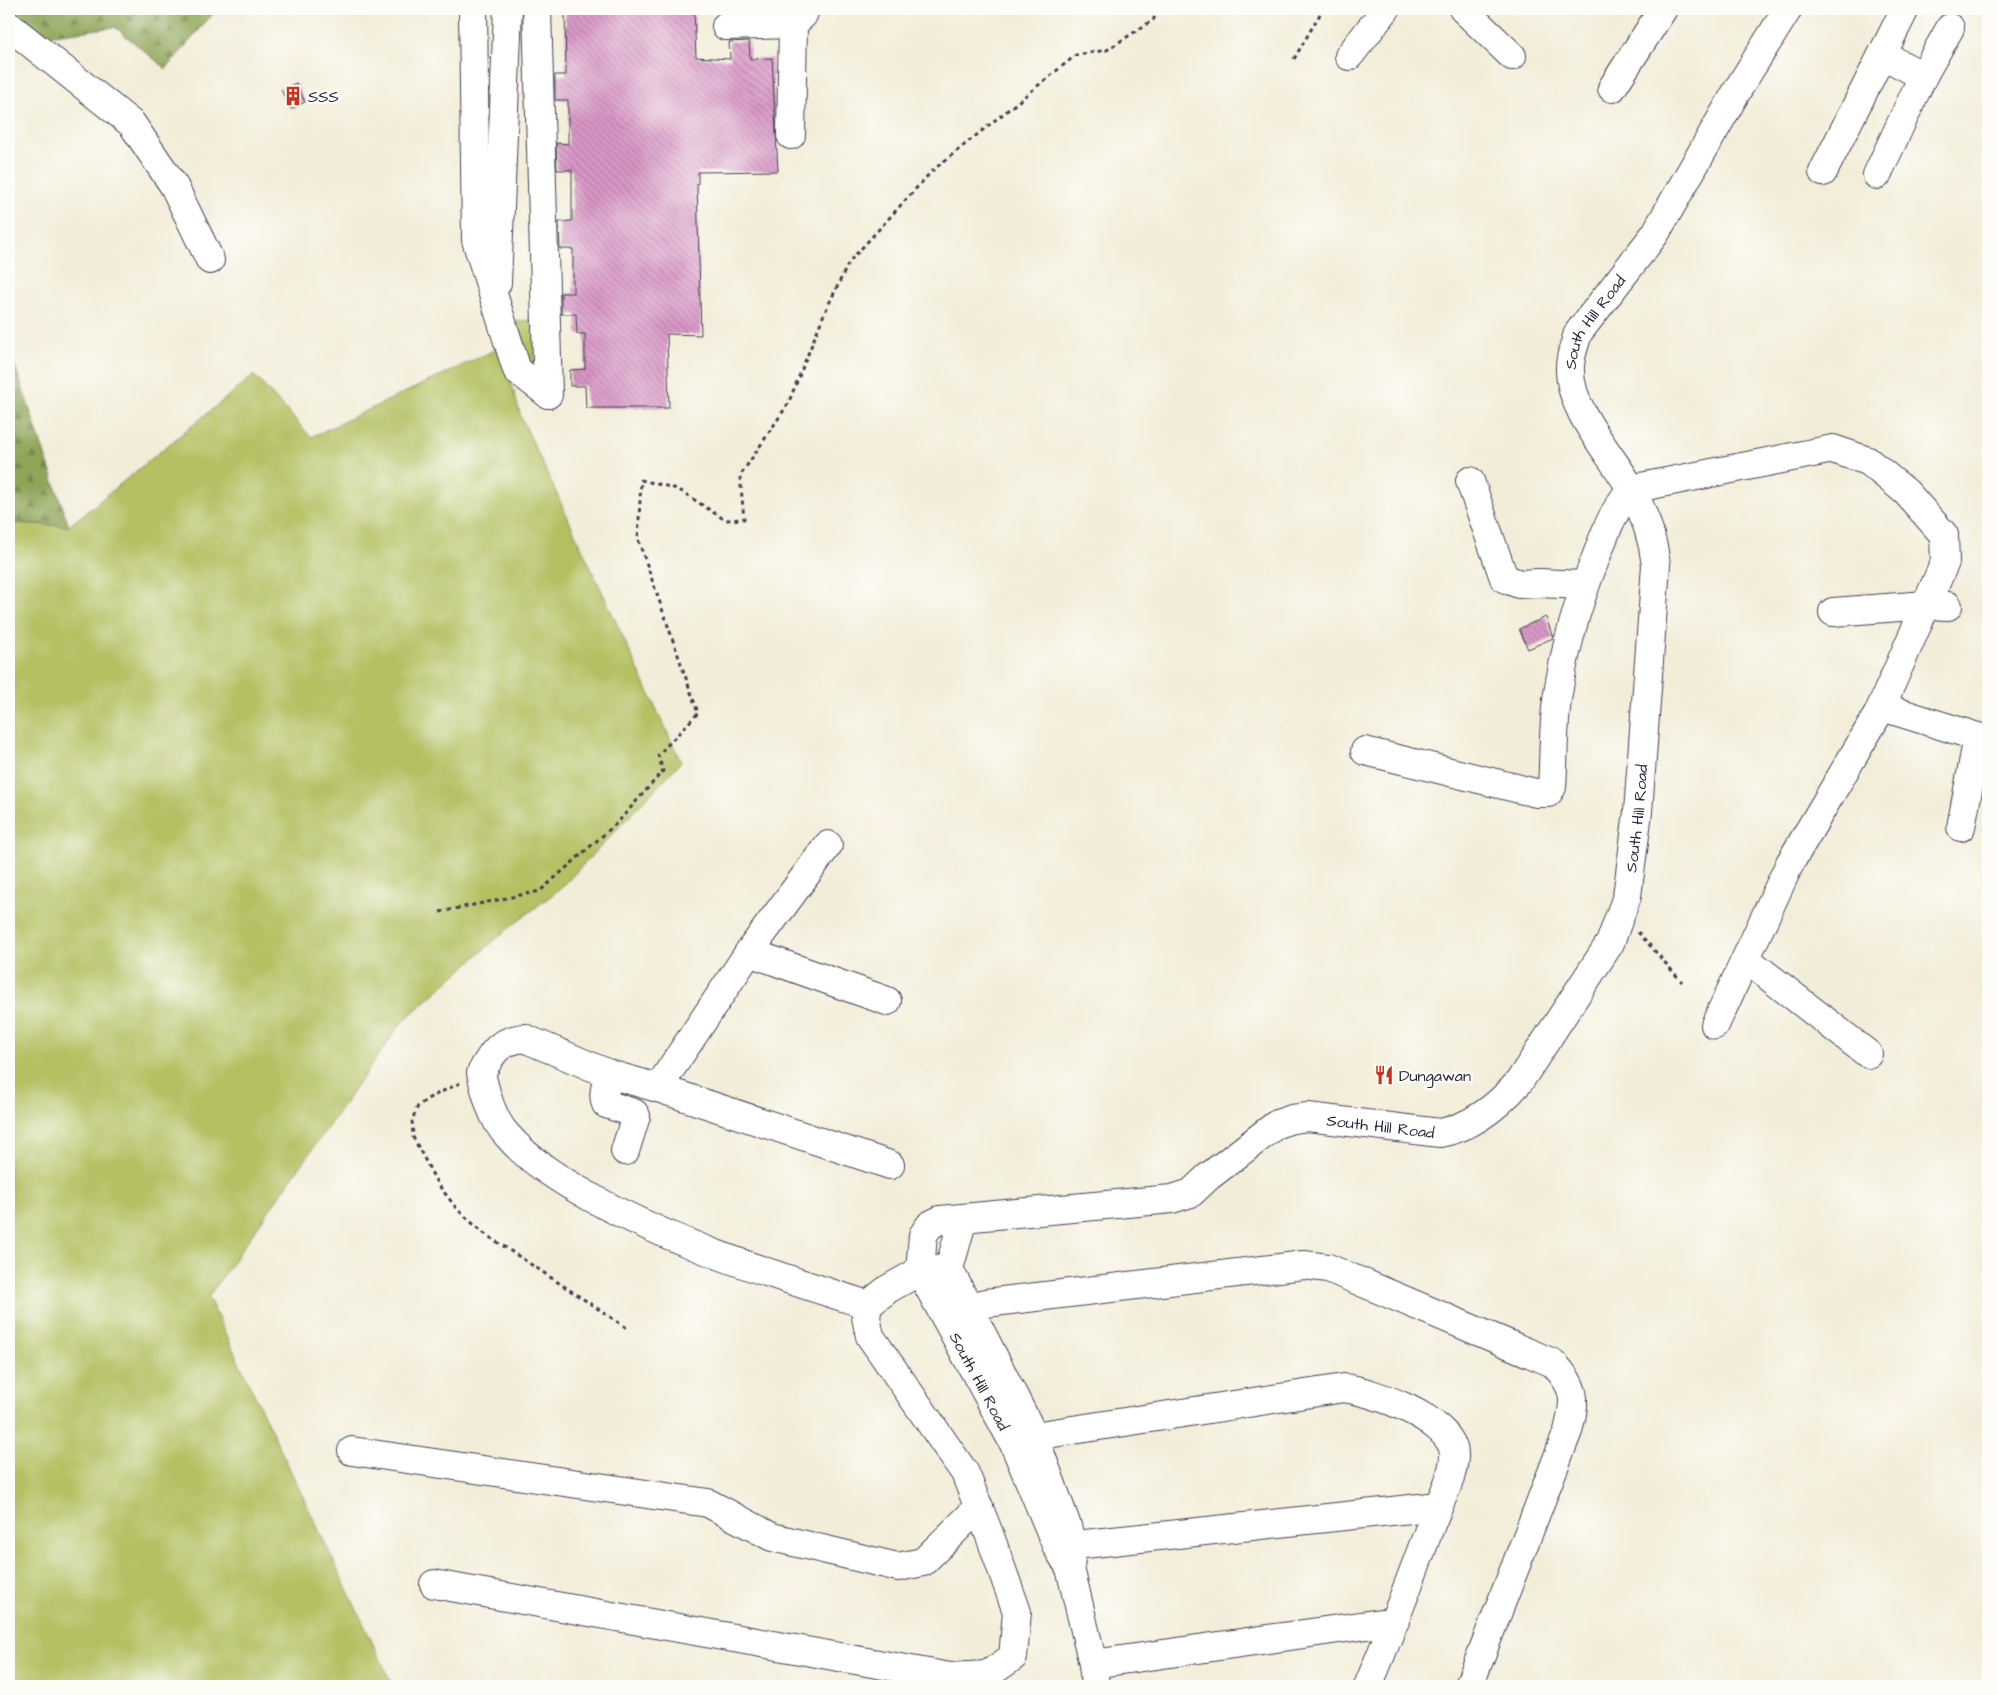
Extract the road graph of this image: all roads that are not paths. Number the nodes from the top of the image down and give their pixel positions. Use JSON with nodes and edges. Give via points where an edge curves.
{"nodes":[{"id":1,"x":473,"y":9,"type":"edge"},
{"id":2,"x":508,"y":9,"type":"edge"},
{"id":3,"x":537,"y":9,"type":"edge"},
{"id":4,"x":1386,"y":9,"type":"edge"},
{"id":5,"x":1463,"y":9,"type":"edge"},
{"id":6,"x":1663,"y":9,"type":"edge"},
{"id":7,"x":1788,"y":9,"type":"edge"},
{"id":8,"x":1904,"y":9,"type":"edge"},
{"id":9,"x":799,"y":16,"type":"edge"},
{"id":10,"x":9,"y":26,"type":"edge"},
{"id":11,"x":726,"y":26,"type":"dead end"},
{"id":12,"x":1950,"y":28,"type":"dead end"},
{"id":13,"x":1883,"y":54,"type":"junction"},
{"id":14,"x":1349,"y":56,"type":"dead end"},
{"id":15,"x":1512,"y":56,"type":"dead end"},
{"id":16,"x":1923,"y":76,"type":"junction"},
{"id":17,"x":1612,"y":88,"type":"dead end"},
{"id":18,"x":791,"y":135,"type":"dead end"},
{"id":19,"x":1823,"y":172,"type":"dead end"},
{"id":20,"x":1877,"y":176,"type":"dead end"},
{"id":21,"x":210,"y":260,"type":"dead end"},
{"id":22,"x":496,"y":305,"type":"junction"},
{"id":23,"x":1470,"y":481,"type":"dead end"},
{"id":24,"x":1631,"y":489,"type":"junction"},
{"id":25,"x":1584,"y":586,"type":"junction"},
{"id":26,"x":1937,"y":606,"type":"junction"},
{"id":27,"x":1833,"y":612,"type":"dead end"},
{"id":28,"x":1882,"y":707,"type":"junction"},
{"id":29,"x":1365,"y":751,"type":"dead end"},
{"id":30,"x":1961,"y":827,"type":"dead end"},
{"id":31,"x":828,"y":845,"type":"dead end"},
{"id":32,"x":749,"y":952,"type":"junction"},
{"id":33,"x":1746,"y":959,"type":"junction"},
{"id":34,"x":887,"y":1001,"type":"dead end"},
{"id":35,"x":1716,"y":1025,"type":"dead end"},
{"id":36,"x":1868,"y":1054,"type":"dead end"},
{"id":37,"x":609,"y":1074,"type":"junction"},
{"id":38,"x":658,"y":1088,"type":"junction"},
{"id":39,"x":625,"y":1151,"type":"dead end"},
{"id":40,"x":890,"y":1165,"type":"dead end"},
{"id":41,"x":963,"y":1219,"type":"junction"},
{"id":42,"x":949,"y":1269,"type":"junction"},
{"id":43,"x":920,"y":1271,"type":"junction"},
{"id":44,"x":868,"y":1306,"type":"junction"},
{"id":45,"x":958,"y":1313,"type":"junction"},
{"id":46,"x":1024,"y":1440,"type":"junction"},
{"id":47,"x":352,"y":1451,"type":"dead end"},
{"id":48,"x":978,"y":1506,"type":"junction"},
{"id":49,"x":1438,"y":1506,"type":"junction"},
{"id":50,"x":1067,"y":1554,"type":"junction"},
{"id":51,"x":434,"y":1584,"type":"dead end"},
{"id":52,"x":1395,"y":1622,"type":"junction"},
{"id":53,"x":1094,"y":1675,"type":"edge"},
{"id":54,"x":1368,"y":1686,"type":"edge"},
{"id":55,"x":1469,"y":1686,"type":"edge"}],
"edges":[{"from":1,"to":22,"type":"street","via":[[476,240]]},
{"from":2,"to":22,"type":"street"},
{"from":3,"to":22,"type":"street","via":[[548,394],[517,370]]},
{"from":4,"to":14,"type":"street"},
{"from":5,"to":15,"type":"street"},
{"from":6,"to":17,"type":"street"},
{"from":7,"to":24,"type":"street","name":"South Hill Road","via":[[1655,234],[1578,334],[1570,367],[1577,404]]},
{"from":8,"to":13,"type":"street"},
{"from":9,"to":11,"type":"street"},
{"from":9,"to":18,"type":"street"},
{"from":10,"to":21,"type":"street","via":[[132,124],[174,186]]},
{"from":12,"to":16,"type":"street"},
{"from":13,"to":16,"type":"street"},
{"from":13,"to":19,"type":"street"},
{"from":16,"to":20,"type":"street"},
{"from":23,"to":25,"type":"street","via":[[1504,578],[1519,584]]},
{"from":24,"to":25,"type":"street","via":[[1610,518]]},
{"from":24,"to":26,"type":"street","via":[[1833,449],[1868,461],[1906,492],[1944,534],[1945,562]]},
{"from":24,"to":41,"type":"street","name":"South Hill Road","via":[[1654,545],[1656,565],[1638,812],[1627,896],[1610,943],[1519,1082],[1503,1100],[1466,1125],[1440,1133],[1308,1117],[1292,1119],[1277,1124],[1191,1192],[1172,1199]]},
{"from":25,"to":29,"type":"street","via":[[1572,626],[1557,701],[1552,787],[1548,793],[1540,794]]},
{"from":26,"to":27,"type":"street"},
{"from":26,"to":28,"type":"street"},
{"from":28,"to":30,"type":"street","via":[[1978,737]]},
{"from":28,"to":33,"type":"street","via":[[1790,864]]},
{"from":31,"to":32,"type":"street"},
{"from":32,"to":34,"type":"street"},
{"from":32,"to":38,"type":"street"},
{"from":33,"to":35,"type":"street"},
{"from":33,"to":36,"type":"street"},
{"from":37,"to":38,"type":"street"},
{"from":37,"to":39,"type":"street","via":[[604,1090],[606,1104],[636,1116]]},
{"from":37,"to":44,"type":"street","via":[[524,1038],[510,1040],[500,1046],[491,1054],[481,1073],[495,1117],[506,1135],[560,1180],[629,1218],[750,1267]]},
{"from":38,"to":40,"type":"street"},
{"from":41,"to":42,"type":"street"},
{"from":41,"to":43,"type":"street","name":"South Hill Road","via":[[940,1220],[930,1225],[923,1235]]},
{"from":42,"to":43,"type":"street"},
{"from":42,"to":45,"type":"street","name":"South Hill Road"},
{"from":43,"to":44,"type":"street","via":[[888,1289]]},
{"from":43,"to":45,"type":"street","name":"South Hill Road"},
{"from":44,"to":48,"type":"street","via":[[866,1317],[870,1336],[965,1473]]},
{"from":45,"to":46,"type":"street","name":"South Hill Road"},
{"from":45,"to":55,"type":"street","via":[[995,1302],[1316,1266],[1328,1268],[1553,1363],[1566,1377],[1572,1392],[1573,1411],[1568,1432]]},
{"from":46,"to":49,"type":"street","via":[[1344,1388],[1357,1390],[1420,1416],[1449,1438],[1454,1450],[1453,1465]]},
{"from":46,"to":50,"type":"street","name":"South Hill Road"},
{"from":47,"to":48,"type":"street","via":[[708,1503],[772,1537],[898,1567],[923,1562]]},
{"from":48,"to":51,"type":"street","via":[[1017,1612],[1014,1657],[987,1675],[950,1677]]},
{"from":49,"to":50,"type":"street"},
{"from":49,"to":52,"type":"street"},
{"from":50,"to":53,"type":"street","name":"South Hill Road"},
{"from":52,"to":53,"type":"street"},
{"from":52,"to":54,"type":"street"}]}
